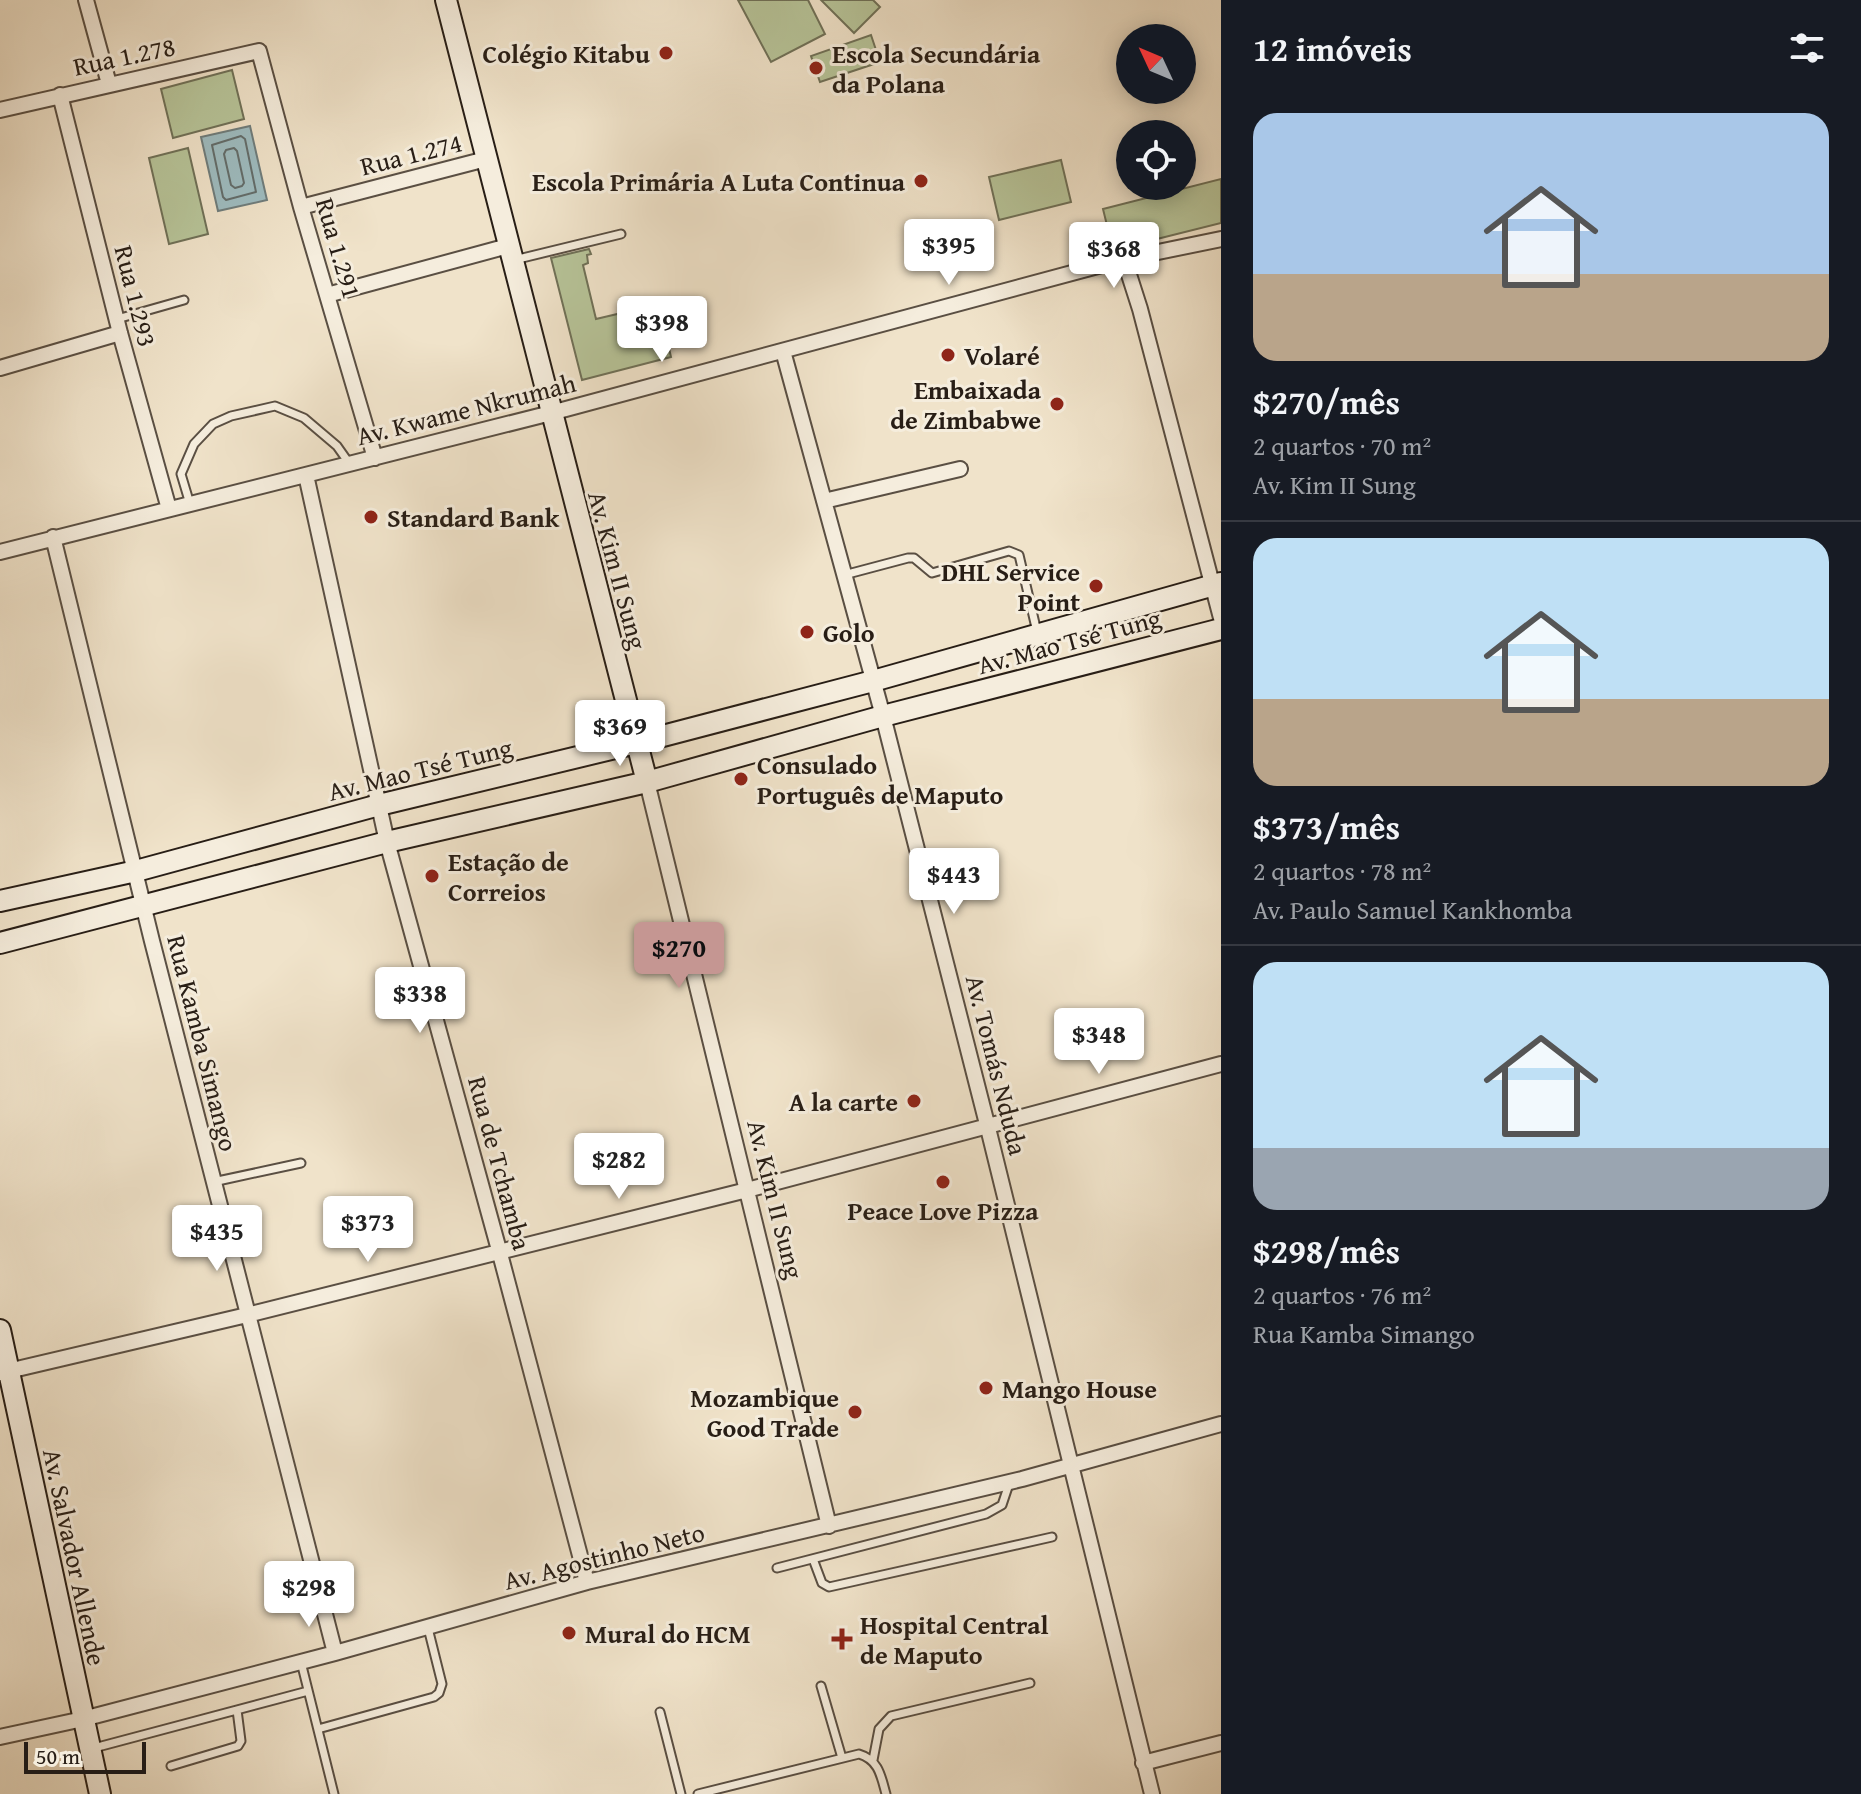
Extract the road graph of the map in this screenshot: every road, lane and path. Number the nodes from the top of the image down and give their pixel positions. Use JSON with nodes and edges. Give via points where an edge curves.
{"nodes":[{"id":1,"x":86,"y":0,"type":"edge"},
{"id":2,"x":446,"y":0,"type":"edge"},
{"id":3,"x":259,"y":51,"type":"joint"},
{"id":4,"x":109,"y":84,"type":"junction"},
{"id":5,"x":60,"y":95,"type":"junction"},
{"id":6,"x":0,"y":110,"type":"edge"},
{"id":7,"x":486,"y":159,"type":"junction"},
{"id":8,"x":301,"y":207,"type":"junction"},
{"id":9,"x":621,"y":234,"type":"dead end"},
{"id":10,"x":1221,"y":239,"type":"edge"},
{"id":11,"x":510,"y":254,"type":"junction"},
{"id":12,"x":1124,"y":259,"type":"junction"},
{"id":13,"x":327,"y":295,"type":"junction"},
{"id":14,"x":184,"y":300,"type":"dead end"},
{"id":15,"x":119,"y":326,"type":"junction"},
{"id":16,"x":783,"y":351,"type":"junction"},
{"id":17,"x":0,"y":368,"type":"edge"},
{"id":18,"x":551,"y":413,"type":"junction"},
{"id":19,"x":375,"y":458,"type":"junction"},
{"id":20,"x":349,"y":463,"type":"junction"},
{"id":21,"x":960,"y":469,"type":"dead end"},
{"id":22,"x":306,"y":475,"type":"junction"},
{"id":23,"x":824,"y":501,"type":"junction"},
{"id":24,"x":190,"y":504,"type":"junction"},
{"id":25,"x":169,"y":509,"type":"junction"},
{"id":26,"x":53,"y":537,"type":"junction"},
{"id":27,"x":0,"y":552,"type":"edge"},
{"id":28,"x":844,"y":575,"type":"junction"},
{"id":29,"x":1217,"y":584,"type":"edge"},
{"id":30,"x":1221,"y":618,"type":"edge"},
{"id":31,"x":1221,"y":629,"type":"edge"},
{"id":32,"x":1038,"y":634,"type":"junction"},
{"id":33,"x":873,"y":681,"type":"junction"},
{"id":34,"x":883,"y":716,"type":"junction"},
{"id":35,"x":636,"y":743,"type":"junction"},
{"id":36,"x":647,"y":782,"type":"junction"},
{"id":37,"x":379,"y":805,"type":"junction"},
{"id":38,"x":387,"y":842,"type":"junction"},
{"id":39,"x":136,"y":871,"type":"junction"},
{"id":40,"x":0,"y":901,"type":"edge"},
{"id":41,"x":144,"y":906,"type":"junction"},
{"id":42,"x":0,"y":943,"type":"edge"},
{"id":43,"x":1221,"y":1064,"type":"edge"},
{"id":44,"x":987,"y":1124,"type":"junction"},
{"id":45,"x":301,"y":1163,"type":"dead end"},
{"id":46,"x":213,"y":1182,"type":"junction"},
{"id":47,"x":747,"y":1190,"type":"junction"},
{"id":48,"x":499,"y":1250,"type":"junction"},
{"id":49,"x":247,"y":1315,"type":"junction"},
{"id":50,"x":0,"y":1330,"type":"edge"},
{"id":51,"x":5,"y":1372,"type":"edge"},
{"id":52,"x":1221,"y":1424,"type":"edge"},
{"id":53,"x":1072,"y":1464,"type":"junction"},
{"id":54,"x":1009,"y":1482,"type":"junction"},
{"id":55,"x":829,"y":1526,"type":"junction"},
{"id":56,"x":1052,"y":1537,"type":"dead end"},
{"id":57,"x":813,"y":1559,"type":"junction"},
{"id":58,"x":777,"y":1568,"type":"dead end"},
{"id":59,"x":587,"y":1582,"type":"junction"},
{"id":60,"x":427,"y":1627,"type":"junction"},
{"id":61,"x":335,"y":1653,"type":"junction"},
{"id":62,"x":300,"y":1660,"type":"junction"},
{"id":63,"x":1030,"y":1683,"type":"dead end"},
{"id":64,"x":821,"y":1686,"type":"dead end"},
{"id":65,"x":308,"y":1691,"type":"junction"},
{"id":66,"x":237,"y":1710,"type":"junction"},
{"id":67,"x":660,"y":1712,"type":"dead end"},
{"id":68,"x":83,"y":1719,"type":"junction"},
{"id":69,"x":318,"y":1729,"type":"junction"},
{"id":70,"x":0,"y":1737,"type":"edge"},
{"id":71,"x":1221,"y":1743,"type":"edge"},
{"id":72,"x":90,"y":1749,"type":"junction"},
{"id":73,"x":842,"y":1758,"type":"junction"},
{"id":74,"x":873,"y":1760,"type":"junction"},
{"id":75,"x":1143,"y":1763,"type":"junction"},
{"id":76,"x":171,"y":1766,"type":"dead end"},
{"id":77,"x":100,"y":1794,"type":"edge"},
{"id":78,"x":334,"y":1794,"type":"edge"},
{"id":79,"x":681,"y":1794,"type":"edge"},
{"id":80,"x":698,"y":1794,"type":"edge"},
{"id":81,"x":886,"y":1794,"type":"edge"},
{"id":82,"x":1152,"y":1794,"type":"edge"}],
"edges":[{"from":1,"to":4,"type":"street"},
{"from":2,"to":7,"type":"main road","name":"Av. Kim II Sung"},
{"from":3,"to":4,"type":"street","name":"Rua 1.278"},
{"from":3,"to":8,"type":"street","name":"Rua 1.291"},
{"from":4,"to":5,"type":"street","name":"Rua 1.278"},
{"from":5,"to":6,"type":"street","name":"Rua 1.278"},
{"from":5,"to":15,"type":"street","name":"Rua 1.293"},
{"from":7,"to":8,"type":"street","name":"Rua 1.274"},
{"from":7,"to":11,"type":"main road","name":"Av. Kim II Sung"},
{"from":8,"to":13,"type":"street","name":"Rua 1.291"},
{"from":9,"to":11,"type":"lane"},
{"from":10,"to":12,"type":"street","name":"Av. Kwame Nkrumah"},
{"from":11,"to":13,"type":"street"},
{"from":11,"to":18,"type":"main road","name":"Av. Kim II Sung"},
{"from":12,"to":16,"type":"street","name":"Av. Kwame Nkrumah"},
{"from":12,"to":29,"type":"street"},
{"from":13,"to":19,"type":"street","name":"Rua 1.291"},
{"from":14,"to":15,"type":"lane"},
{"from":15,"to":17,"type":"street"},
{"from":15,"to":25,"type":"street","name":"Rua 1.293"},
{"from":16,"to":18,"type":"street","name":"Av. Kwame Nkrumah"},
{"from":16,"to":23,"type":"street","name":"Av. Tomás Nduda"},
{"from":18,"to":19,"type":"street","name":"Av. Kwame Nkrumah"},
{"from":18,"to":35,"type":"main road","name":"Av. Kim II Sung"},
{"from":19,"to":20,"type":"street","name":"Av. Kwame Nkrumah"},
{"from":20,"to":22,"type":"street","name":"Av. Kwame Nkrumah"},
{"from":20,"to":24,"type":"lane","via":[[304,418],[275,406],[231,416],[213,424],[194,444],[181,474]]},
{"from":21,"to":23,"type":"street"},
{"from":22,"to":24,"type":"street","name":"Av. Kwame Nkrumah"},
{"from":22,"to":37,"type":"street","name":"Rua de Tchamba"},
{"from":23,"to":28,"type":"street","name":"Av. Tomás Nduda"},
{"from":24,"to":25,"type":"street","name":"Av. Kwame Nkrumah"},
{"from":25,"to":26,"type":"street","name":"Av. Kwame Nkrumah"},
{"from":26,"to":27,"type":"street","name":"Av. Kwame Nkrumah"},
{"from":26,"to":39,"type":"street","name":"Rua Kamba Simango"},
{"from":28,"to":32,"type":"lane","via":[[908,558],[932,573],[1016,551]]},
{"from":28,"to":33,"type":"street","name":"Av. Tomás Nduda"},
{"from":29,"to":30,"type":"street"},
{"from":29,"to":32,"type":"main road","name":"Av. Mao Tsé Tung"},
{"from":31,"to":34,"type":"main road","name":"Av. Mao Tsé Tung"},
{"from":32,"to":33,"type":"main road","name":"Av. Mao Tsé Tung"},
{"from":33,"to":34,"type":"street","name":"Av. Tomás Nduda"},
{"from":33,"to":35,"type":"main road","name":"Av. Mao Tsé Tung"},
{"from":34,"to":36,"type":"main road","name":"Av. Mao Tsé Tung"},
{"from":34,"to":44,"type":"street","name":"Av. Tomás Nduda"},
{"from":35,"to":36,"type":"main road","name":"Av. Kim II Sung"},
{"from":35,"to":37,"type":"main road","name":"Av. Mao Tsé Tung"},
{"from":36,"to":38,"type":"main road","name":"Av. Mao Tsé Tung"},
{"from":36,"to":47,"type":"street","name":"Av. Kim II Sung"},
{"from":37,"to":38,"type":"street","name":"Rua de Tchamba"},
{"from":37,"to":39,"type":"main road","name":"Av. Mao Tsé Tung"},
{"from":38,"to":41,"type":"main road","name":"Av. Mao Tsé Tung"},
{"from":38,"to":48,"type":"street","name":"Rua de Tchamba"},
{"from":39,"to":40,"type":"main road","name":"Av. Mao Tsé Tung"},
{"from":39,"to":41,"type":"street","name":"Rua Kamba Simango"},
{"from":41,"to":42,"type":"main road","name":"Av. Mao Tsé Tung"},
{"from":41,"to":46,"type":"street","name":"Rua Kamba Simango"},
{"from":43,"to":44,"type":"street"},
{"from":44,"to":47,"type":"street"},
{"from":44,"to":53,"type":"street","name":"Av. Tomás Nduda"},
{"from":45,"to":46,"type":"lane"},
{"from":46,"to":49,"type":"street","name":"Rua Kamba Simango"},
{"from":47,"to":48,"type":"street"},
{"from":47,"to":55,"type":"street","name":"Av. Kim II Sung"},
{"from":48,"to":49,"type":"street"},
{"from":48,"to":59,"type":"street","name":"Rua de Tchamba"},
{"from":49,"to":51,"type":"street"},
{"from":49,"to":61,"type":"street","name":"Rua Kamba Simango"},
{"from":50,"to":51,"type":"main road","name":"Av. Salvador Allende"},
{"from":51,"to":68,"type":"main road","name":"Av. Salvador Allende"},
{"from":52,"to":53,"type":"street","name":"Av. Agostinho Neto"},
{"from":53,"to":54,"type":"street","name":"Av. Agostinho Neto"},
{"from":53,"to":75,"type":"street","name":"Av. Tomás Nduda"},
{"from":54,"to":55,"type":"street","name":"Av. Agostinho Neto"},
{"from":54,"to":57,"type":"lane","via":[[1006,1498],[996,1510]]},
{"from":55,"to":59,"type":"street","name":"Av. Agostinho Neto"},
{"from":56,"to":57,"type":"lane","via":[[829,1587],[822,1583]]},
{"from":57,"to":58,"type":"lane"},
{"from":59,"to":60,"type":"street","name":"Av. Agostinho Neto"},
{"from":60,"to":61,"type":"street","name":"Av. Agostinho Neto"},
{"from":60,"to":69,"type":"lane","via":[[442,1684],[439,1693]]},
{"from":61,"to":62,"type":"street","name":"Av. Agostinho Neto"},
{"from":62,"to":65,"type":"lane"},
{"from":62,"to":68,"type":"street","name":"Av. Agostinho Neto"},
{"from":63,"to":74,"type":"lane","via":[[891,1716],[879,1729]]},
{"from":64,"to":73,"type":"lane"},
{"from":65,"to":66,"type":"lane"},
{"from":65,"to":69,"type":"lane"},
{"from":66,"to":72,"type":"lane"},
{"from":66,"to":76,"type":"lane","via":[[238,1746]]},
{"from":67,"to":79,"type":"lane"},
{"from":68,"to":70,"type":"street","name":"Av. Agostinho Neto"},
{"from":68,"to":72,"type":"main road","name":"Av. Salvador Allende"},
{"from":69,"to":78,"type":"lane"},
{"from":71,"to":75,"type":"street"},
{"from":72,"to":77,"type":"main road","name":"Av. Salvador Allende"},
{"from":73,"to":74,"type":"lane","via":[[859,1754]]},
{"from":73,"to":80,"type":"lane"},
{"from":74,"to":81,"type":"lane"},
{"from":75,"to":82,"type":"street","name":"Av. Tomás Nduda"}]}
